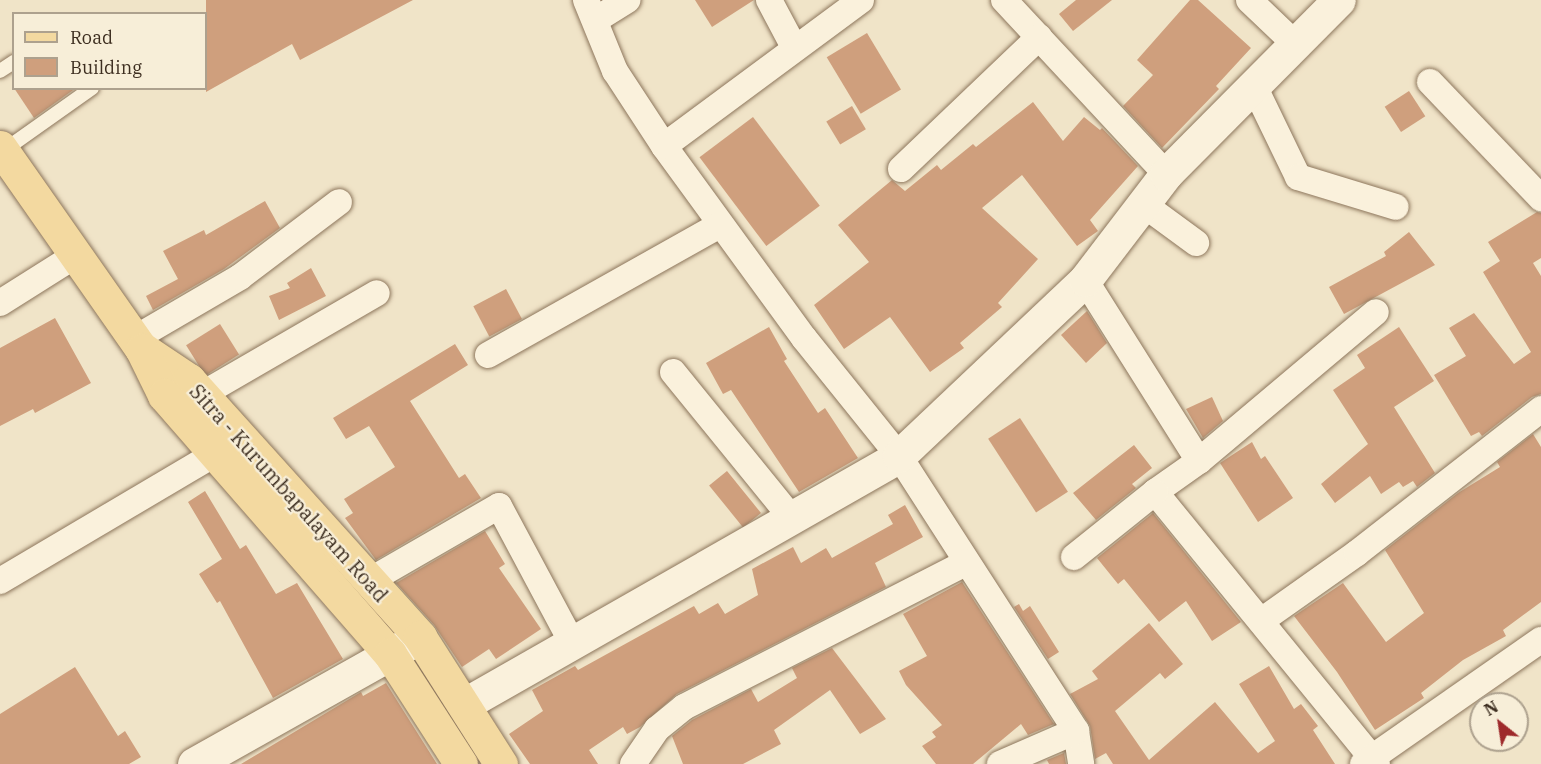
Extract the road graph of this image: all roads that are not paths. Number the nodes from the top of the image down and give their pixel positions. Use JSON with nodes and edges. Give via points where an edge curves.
{"nodes":[{"id":1,"x":628,"y":0,"type":"edge"},
{"id":2,"x":769,"y":0,"type":"edge"},
{"id":3,"x":861,"y":0,"type":"edge"},
{"id":4,"x":1004,"y":0,"type":"edge"},
{"id":5,"x":1249,"y":0,"type":"edge"},
{"id":6,"x":1339,"y":0,"type":"edge"},
{"id":7,"x":592,"y":10,"type":"edge"},
{"id":8,"x":1039,"y":37,"type":"junction"},
{"id":9,"x":1295,"y":44,"type":"junction"},
{"id":10,"x":795,"y":49,"type":"junction"},
{"id":11,"x":1430,"y":82,"type":"dead end"},
{"id":12,"x":1254,"y":86,"type":"junction"},
{"id":13,"x":89,"y":90,"type":"edge"},
{"id":14,"x":664,"y":146,"type":"junction"},
{"id":15,"x":1,"y":149,"type":"edge"},
{"id":16,"x":901,"y":169,"type":"dead end"},
{"id":17,"x":1166,"y":174,"type":"junction"},
{"id":18,"x":1541,"y":198,"type":"edge"},
{"id":19,"x":339,"y":202,"type":"dead end"},
{"id":20,"x":1143,"y":204,"type":"junction"},
{"id":21,"x":1395,"y":207,"type":"dead end"},
{"id":22,"x":720,"y":225,"type":"junction"},
{"id":23,"x":1196,"y":243,"type":"dead end"},
{"id":24,"x":76,"y":255,"type":"junction"},
{"id":25,"x":1085,"y":280,"type":"junction"},
{"id":26,"x":377,"y":293,"type":"dead end"},
{"id":27,"x":0,"y":303,"type":"edge"},
{"id":28,"x":1376,"y":312,"type":"dead end"},
{"id":29,"x":137,"y":343,"type":"junction"},
{"id":30,"x":488,"y":355,"type":"dead end"},
{"id":31,"x":673,"y":372,"type":"dead end"},
{"id":32,"x":201,"y":395,"type":"junction"},
{"id":33,"x":1541,"y":409,"type":"edge"},
{"id":34,"x":215,"y":454,"type":"junction"},
{"id":35,"x":899,"y":456,"type":"junction"},
{"id":36,"x":1199,"y":461,"type":"junction"},
{"id":37,"x":1155,"y":492,"type":"junction"},
{"id":38,"x":791,"y":517,"type":"junction"},
{"id":39,"x":1074,"y":557,"type":"dead end"},
{"id":40,"x":966,"y":563,"type":"junction"},
{"id":41,"x":0,"y":580,"type":"edge"},
{"id":42,"x":369,"y":581,"type":"junction"},
{"id":43,"x":1262,"y":621,"type":"junction"},
{"id":44,"x":420,"y":638,"type":"junction"},
{"id":45,"x":1541,"y":640,"type":"edge"},
{"id":46,"x":572,"y":643,"type":"junction"},
{"id":47,"x":390,"y":654,"type":"junction"},
{"id":48,"x":465,"y":704,"type":"junction"},
{"id":49,"x":1076,"y":731,"type":"junction"},
{"id":50,"x":1370,"y":762,"type":"edge"},
{"id":51,"x":194,"y":764,"type":"edge"},
{"id":52,"x":461,"y":764,"type":"edge"},
{"id":53,"x":501,"y":764,"type":"edge"},
{"id":54,"x":633,"y":764,"type":"edge"},
{"id":55,"x":1000,"y":764,"type":"edge"},
{"id":56,"x":1081,"y":764,"type":"edge"}],
"edges":[{"from":1,"to":7,"type":"street"},
{"from":2,"to":10,"type":"street"},
{"from":3,"to":10,"type":"street"},
{"from":4,"to":8,"type":"street"},
{"from":5,"to":9,"type":"street"},
{"from":6,"to":9,"type":"street"},
{"from":7,"to":14,"type":"street","via":[[615,71]]},
{"from":8,"to":16,"type":"street"},
{"from":8,"to":17,"type":"street"},
{"from":9,"to":12,"type":"street"},
{"from":10,"to":14,"type":"street"},
{"from":11,"to":18,"type":"street"},
{"from":12,"to":17,"type":"street"},
{"from":12,"to":21,"type":"street","via":[[1298,177]]},
{"from":13,"to":15,"type":"lane"},
{"from":14,"to":22,"type":"street"},
{"from":15,"to":24,"type":"main road","name":"Sitra - Kurumbapalayam Road"},
{"from":17,"to":20,"type":"street"},
{"from":19,"to":29,"type":"street","via":[[240,277]]},
{"from":20,"to":23,"type":"street"},
{"from":20,"to":25,"type":"street"},
{"from":22,"to":30,"type":"street"},
{"from":22,"to":35,"type":"street"},
{"from":24,"to":27,"type":"street"},
{"from":24,"to":29,"type":"main road","name":"Sitra - Kurumbapalayam Road"},
{"from":25,"to":35,"type":"street"},
{"from":25,"to":36,"type":"street"},
{"from":26,"to":32,"type":"street"},
{"from":28,"to":36,"type":"street"},
{"from":29,"to":32,"type":"main road","name":"Sitra - Kurumbapalayam Road","via":[[189,380]]},
{"from":29,"to":34,"type":"main road","via":[[164,395]]},
{"from":31,"to":38,"type":"street"},
{"from":32,"to":42,"type":"main road","name":"Sitra - Kurumbapalayam Road"},
{"from":33,"to":43,"type":"street","via":[[1357,553]]},
{"from":34,"to":41,"type":"street"},
{"from":34,"to":47,"type":"main road"},
{"from":35,"to":38,"type":"street"},
{"from":35,"to":40,"type":"street"},
{"from":36,"to":37,"type":"street"},
{"from":37,"to":39,"type":"street"},
{"from":37,"to":43,"type":"street"},
{"from":38,"to":46,"type":"street"},
{"from":40,"to":49,"type":"street"},
{"from":40,"to":54,"type":"street","via":[[684,707],[657,729]]},
{"from":42,"to":44,"type":"main road","name":"Sitra - Kurumbapalayam Road"},
{"from":42,"to":46,"type":"street","via":[[499,506]]},
{"from":43,"to":50,"type":"street"},
{"from":44,"to":47,"type":"street"},
{"from":44,"to":48,"type":"main road","name":"Sitra - Kurumbapalayam Road"},
{"from":45,"to":50,"type":"street"},
{"from":46,"to":48,"type":"street"},
{"from":47,"to":51,"type":"street"},
{"from":47,"to":52,"type":"main road"},
{"from":48,"to":53,"type":"main road","name":"Sitra - Kurumbapalayam Road"},
{"from":49,"to":55,"type":"street"},
{"from":49,"to":56,"type":"street"}]}
